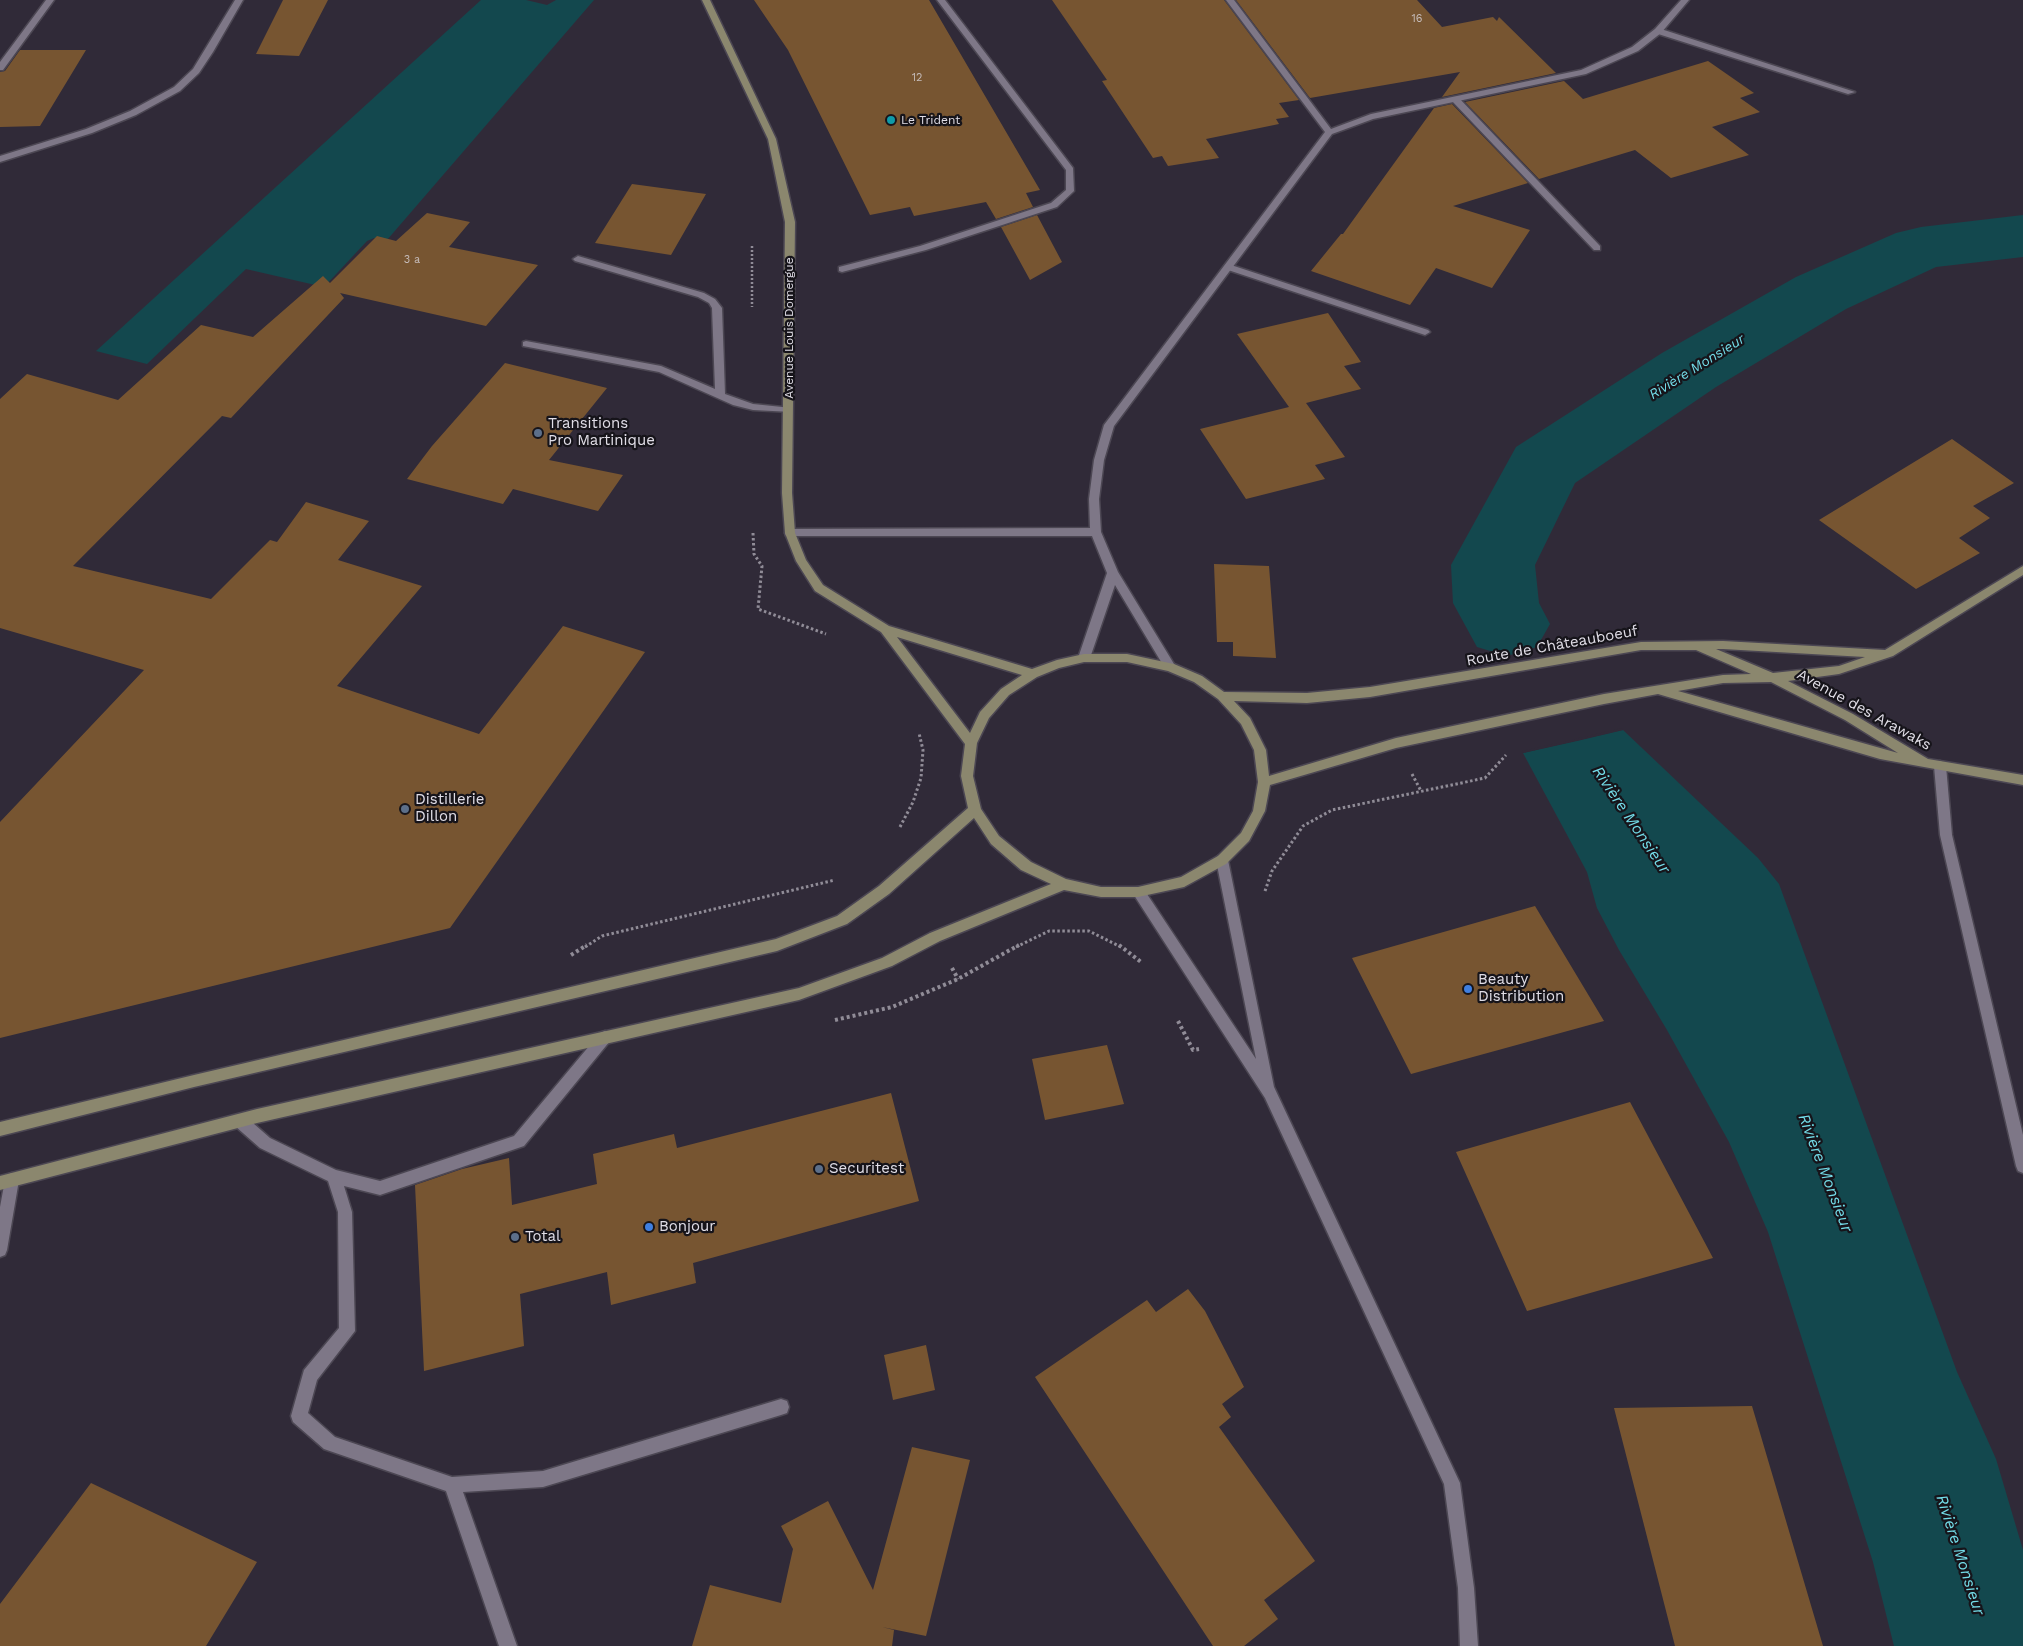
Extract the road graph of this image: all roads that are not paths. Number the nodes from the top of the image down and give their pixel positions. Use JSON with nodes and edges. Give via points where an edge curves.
{"nodes":[{"id":1,"x":50,"y":0,"type":"edge"},
{"id":2,"x":239,"y":0,"type":"edge"},
{"id":3,"x":706,"y":0,"type":"edge"},
{"id":4,"x":941,"y":0,"type":"edge"},
{"id":5,"x":1230,"y":0,"type":"edge"},
{"id":6,"x":1685,"y":0,"type":"edge"},
{"id":7,"x":1658,"y":31,"type":"junction"},
{"id":8,"x":0,"y":68,"type":"edge"},
{"id":9,"x":1851,"y":92,"type":"dead end"},
{"id":10,"x":1455,"y":99,"type":"junction"},
{"id":11,"x":1329,"y":132,"type":"junction"},
{"id":12,"x":0,"y":159,"type":"edge"},
{"id":13,"x":1597,"y":248,"type":"dead end"},
{"id":14,"x":578,"y":259,"type":"dead end"},
{"id":15,"x":1228,"y":268,"type":"junction"},
{"id":16,"x":842,"y":270,"type":"dead end"},
{"id":17,"x":1425,"y":332,"type":"dead end"},
{"id":18,"x":526,"y":344,"type":"dead end"},
{"id":19,"x":720,"y":396,"type":"junction"},
{"id":20,"x":788,"y":410,"type":"junction"},
{"id":21,"x":1096,"y":532,"type":"junction"},
{"id":22,"x":790,"y":533,"type":"junction"},
{"id":23,"x":2023,"y":570,"type":"edge"},
{"id":24,"x":1113,"y":573,"type":"junction"},
{"id":25,"x":885,"y":629,"type":"junction"},
{"id":26,"x":1696,"y":646,"type":"junction"},
{"id":27,"x":1889,"y":653,"type":"junction"},
{"id":28,"x":1084,"y":658,"type":"junction"},
{"id":29,"x":1170,"y":667,"type":"junction"},
{"id":30,"x":1033,"y":674,"type":"junction"},
{"id":31,"x":1772,"y":678,"type":"junction"},
{"id":32,"x":1658,"y":689,"type":"junction"},
{"id":33,"x":1222,"y":696,"type":"junction"},
{"id":34,"x":971,"y":743,"type":"junction"},
{"id":35,"x":1925,"y":763,"type":"junction"},
{"id":36,"x":1940,"y":766,"type":"junction"},
{"id":37,"x":2023,"y":780,"type":"edge"},
{"id":38,"x":1264,"y":782,"type":"junction"},
{"id":39,"x":975,"y":810,"type":"junction"},
{"id":40,"x":1222,"y":860,"type":"junction"},
{"id":41,"x":1064,"y":884,"type":"junction"},
{"id":42,"x":1138,"y":892,"type":"junction"},
{"id":43,"x":605,"y":1037,"type":"junction"},
{"id":44,"x":1270,"y":1093,"type":"junction"},
{"id":45,"x":240,"y":1121,"type":"junction"},
{"id":46,"x":0,"y":1129,"type":"edge"},
{"id":47,"x":2023,"y":1166,"type":"edge"},
{"id":48,"x":334,"y":1176,"type":"junction"},
{"id":49,"x":6,"y":1181,"type":"edge"},
{"id":50,"x":0,"y":1250,"type":"edge"},
{"id":51,"x":781,"y":1407,"type":"dead end"},
{"id":52,"x":452,"y":1485,"type":"junction"},
{"id":53,"x":508,"y":1646,"type":"edge"},
{"id":54,"x":1469,"y":1646,"type":"edge"}],
"edges":[{"from":1,"to":8,"type":"street"},
{"from":2,"to":12,"type":"street","via":[[196,71],[177,89],[133,113],[89,131]]},
{"from":3,"to":20,"type":"main road","name":"Avenue Louis Domergue","via":[[772,139],[790,222]]},
{"from":4,"to":16,"type":"street","via":[[1070,170],[1070,191],[1054,206]]},
{"from":5,"to":11,"type":"street"},
{"from":6,"to":7,"type":"street"},
{"from":7,"to":9,"type":"street"},
{"from":7,"to":10,"type":"street","via":[[1635,49],[1583,72]]},
{"from":10,"to":11,"type":"street","via":[[1371,116]]},
{"from":10,"to":13,"type":"street"},
{"from":11,"to":15,"type":"street"},
{"from":14,"to":19,"type":"street","via":[[712,301],[717,308]]},
{"from":15,"to":17,"type":"street"},
{"from":15,"to":21,"type":"street","via":[[1109,425],[1099,460],[1094,499]]},
{"from":18,"to":19,"type":"street","via":[[661,369]]},
{"from":19,"to":20,"type":"street","via":[[753,407]]},
{"from":20,"to":22,"type":"main road","name":"Avenue Louis Domergue"},
{"from":21,"to":22,"type":"street"},
{"from":21,"to":24,"type":"street"},
{"from":22,"to":25,"type":"main road","name":"Avenue Louis Domergue","via":[[801,561],[819,588]]},
{"from":23,"to":27,"type":"main road"},
{"from":24,"to":28,"type":"street"},
{"from":24,"to":29,"type":"street"},
{"from":25,"to":30,"type":"main road","name":"Avenue Louis Domergue"},
{"from":25,"to":34,"type":"main road","name":"Avenue Louis Domergue"},
{"from":26,"to":27,"type":"main road","name":"Route de Châteauboeuf"},
{"from":26,"to":31,"type":"main road","name":"Avenue des Arawaks"},
{"from":26,"to":33,"type":"main road","name":"Route de Châteauboeuf","via":[[1641,646],[1370,692],[1307,698]]},
{"from":27,"to":31,"type":"main road","via":[[1839,670]]},
{"from":28,"to":29,"type":"main road","via":[[1127,658]]},
{"from":28,"to":30,"type":"main road"},
{"from":29,"to":33,"type":"main road","via":[[1198,679]]},
{"from":30,"to":34,"type":"main road","via":[[1005,692],[984,715]]},
{"from":31,"to":32,"type":"main road","via":[[1723,678]]},
{"from":31,"to":35,"type":"main road","name":"Avenue des Arawaks","via":[[1849,717]]},
{"from":32,"to":35,"type":"main road","via":[[1880,754]]},
{"from":32,"to":38,"type":"main road","via":[[1396,743]]},
{"from":33,"to":38,"type":"main road","via":[[1246,721],[1260,750]]},
{"from":34,"to":39,"type":"main road","via":[[967,776]]},
{"from":35,"to":36,"type":"main road","name":"Avenue des Arawaks"},
{"from":36,"to":37,"type":"main road","name":"Avenue des Arawaks"},
{"from":36,"to":47,"type":"street","via":[[1946,835]]},
{"from":38,"to":40,"type":"main road","via":[[1259,811],[1249,831]]},
{"from":39,"to":41,"type":"main road","via":[[995,840],[1026,866]]},
{"from":39,"to":46,"type":"main road","via":[[889,886],[842,920],[777,945]]},
{"from":40,"to":42,"type":"main road","via":[[1184,882]]},
{"from":40,"to":44,"type":"street"},
{"from":41,"to":42,"type":"main road","via":[[1100,892]]},
{"from":41,"to":43,"type":"main road","via":[[934,937],[886,962],[799,994]]},
{"from":42,"to":44,"type":"street"},
{"from":43,"to":45,"type":"main road"},
{"from":43,"to":48,"type":"street","via":[[519,1141],[380,1188]]},
{"from":44,"to":54,"type":"street","via":[[1452,1483],[1466,1588]]},
{"from":45,"to":48,"type":"street","via":[[265,1143]]},
{"from":45,"to":49,"type":"main road"},
{"from":48,"to":52,"type":"street","via":[[345,1212],[348,1331],[310,1376],[299,1416],[330,1443]]},
{"from":49,"to":50,"type":"street"},
{"from":51,"to":52,"type":"street","via":[[543,1479]]},
{"from":52,"to":53,"type":"street"}]}
